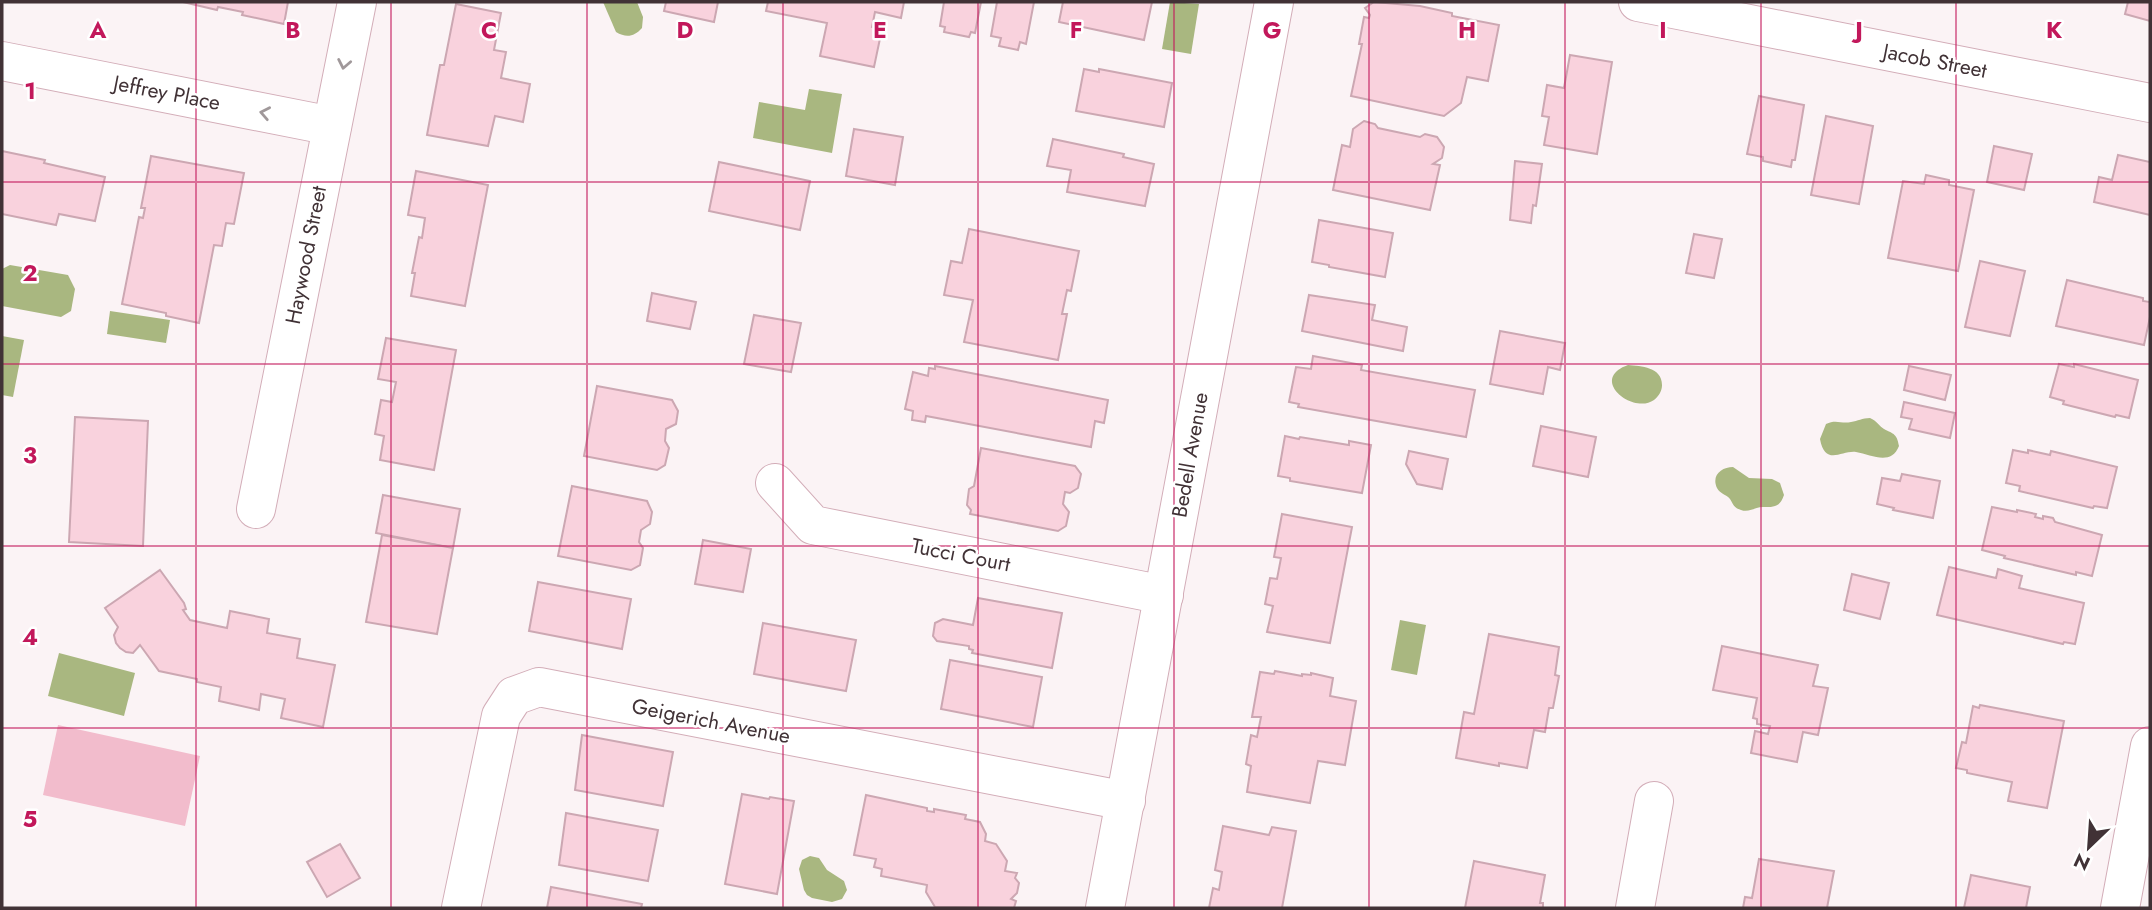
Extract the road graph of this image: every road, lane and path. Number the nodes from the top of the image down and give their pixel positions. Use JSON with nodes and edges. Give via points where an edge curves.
{"nodes":[{"id":1,"x":357,"y":2,"type":"edge"},
{"id":2,"x":1274,"y":2,"type":"edge"},
{"id":3,"x":1638,"y":2,"type":"edge"},
{"id":4,"x":2,"y":61,"type":"edge"},
{"id":5,"x":2150,"y":103,"type":"edge"},
{"id":6,"x":332,"y":126,"type":"junction"},
{"id":7,"x":775,"y":483,"type":"dead end"},
{"id":8,"x":256,"y":509,"type":"dead end"},
{"id":9,"x":1164,"y":595,"type":"junction"},
{"id":10,"x":2150,"y":746,"type":"edge"},
{"id":11,"x":1654,"y":801,"type":"dead end"},
{"id":12,"x":1126,"y":802,"type":"junction"},
{"id":13,"x":461,"y":908,"type":"edge"},
{"id":14,"x":1105,"y":908,"type":"edge"},
{"id":15,"x":1635,"y":908,"type":"edge"},
{"id":16,"x":2120,"y":908,"type":"edge"}],
"edges":[{"from":1,"to":6,"type":"street","name":"Haywood Street","one_way":true},
{"from":2,"to":9,"type":"street","name":"Bedell Avenue"},
{"from":3,"to":5,"type":"street","name":"Jacob Street"},
{"from":6,"to":4,"type":"street","name":"Jeffrey Place","one_way":true},
{"from":6,"to":8,"type":"street","name":"Haywood Street"},
{"from":7,"to":9,"type":"street","name":"Tucci Court","via":[[813,525]]},
{"from":9,"to":12,"type":"street","name":"Bedell Avenue"},
{"from":10,"to":16,"type":"street"},
{"from":11,"to":15,"type":"street"},
{"from":12,"to":13,"type":"street","name":"Geigerich Avenue","via":[[539,687],[514,696],[501,716]]},
{"from":12,"to":14,"type":"street","name":"Bedell Avenue"}]}
